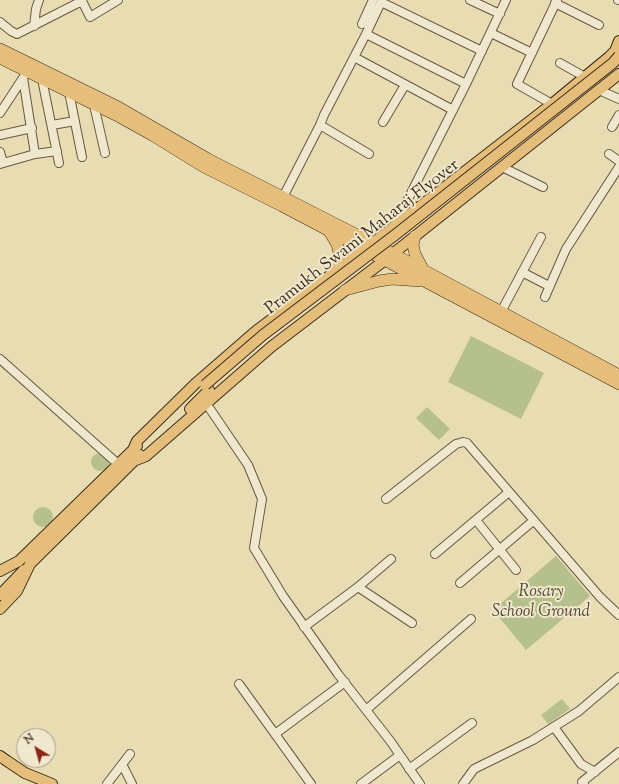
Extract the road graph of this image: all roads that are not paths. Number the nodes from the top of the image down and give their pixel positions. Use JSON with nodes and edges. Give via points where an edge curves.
{"nodes":[{"id":1,"x":39,"y":0,"type":"edge"},
{"id":2,"x":118,"y":0,"type":"edge"},
{"id":3,"x":470,"y":0,"type":"edge"},
{"id":4,"x":506,"y":0,"type":"edge"},
{"id":5,"x":379,"y":1,"type":"edge"},
{"id":6,"x":556,"y":1,"type":"edge"},
{"id":7,"x":500,"y":14,"type":"junction"},
{"id":8,"x":0,"y":22,"type":"edge"},
{"id":9,"x":362,"y":24,"type":"dead end"},
{"id":10,"x":599,"y":25,"type":"dead end"},
{"id":11,"x":34,"y":26,"type":"junction"},
{"id":12,"x":491,"y":32,"type":"junction"},
{"id":13,"x":366,"y":34,"type":"junction"},
{"id":14,"x":619,"y":42,"type":"edge"},
{"id":15,"x":0,"y":49,"type":"edge"},
{"id":16,"x":482,"y":51,"type":"junction"},
{"id":17,"x":532,"y":53,"type":"junction"},
{"id":18,"x":619,"y":56,"type":"edge"},
{"id":19,"x":354,"y":57,"type":"junction"},
{"id":20,"x":0,"y":58,"type":"edge"},
{"id":21,"x":560,"y":63,"type":"dead end"},
{"id":22,"x":619,"y":66,"type":"edge"},
{"id":23,"x":25,"y":74,"type":"junction"},
{"id":24,"x":619,"y":74,"type":"edge"},
{"id":25,"x":585,"y":77,"type":"junction"},
{"id":26,"x":42,"y":79,"type":"junction"},
{"id":27,"x":405,"y":84,"type":"junction"},
{"id":28,"x":466,"y":84,"type":"junction"},
{"id":29,"x":71,"y":88,"type":"junction"},
{"id":30,"x":599,"y":90,"type":"junction"},
{"id":31,"x":619,"y":100,"type":"edge"},
{"id":32,"x":552,"y":104,"type":"junction"},
{"id":33,"x":94,"y":105,"type":"junction"},
{"id":34,"x":453,"y":110,"type":"junction"},
{"id":35,"x":0,"y":113,"type":"edge"},
{"id":36,"x":619,"y":115,"type":"edge"},
{"id":37,"x":75,"y":121,"type":"junction"},
{"id":38,"x":383,"y":122,"type":"dead end"},
{"id":39,"x":52,"y":125,"type":"junction"},
{"id":40,"x":320,"y":125,"type":"junction"},
{"id":41,"x":32,"y":128,"type":"junction"},
{"id":42,"x":612,"y":128,"type":"dead end"},
{"id":43,"x":0,"y":135,"type":"edge"},
{"id":44,"x":57,"y":151,"type":"junction"},
{"id":45,"x":0,"y":152,"type":"edge"},
{"id":46,"x":105,"y":153,"type":"dead end"},
{"id":47,"x":35,"y":154,"type":"junction"},
{"id":48,"x":369,"y":154,"type":"dead end"},
{"id":49,"x":609,"y":154,"type":"dead end"},
{"id":50,"x":82,"y":157,"type":"dead end"},
{"id":51,"x":619,"y":161,"type":"edge"},
{"id":52,"x":1,"y":163,"type":"edge"},
{"id":53,"x":59,"y":163,"type":"dead end"},
{"id":54,"x":502,"y":167,"type":"junction"},
{"id":55,"x":619,"y":168,"type":"edge"},
{"id":56,"x":544,"y":187,"type":"dead end"},
{"id":57,"x":282,"y":201,"type":"junction"},
{"id":58,"x":393,"y":227,"type":"junction"},
{"id":59,"x":329,"y":231,"type":"junction"},
{"id":60,"x":415,"y":236,"type":"junction"},
{"id":61,"x":541,"y":237,"type":"dead end"},
{"id":62,"x":369,"y":246,"type":"junction"},
{"id":63,"x":389,"y":257,"type":"junction"},
{"id":64,"x":334,"y":272,"type":"junction"},
{"id":65,"x":522,"y":272,"type":"junction"},
{"id":66,"x":425,"y":276,"type":"junction"},
{"id":67,"x":550,"y":286,"type":"junction"},
{"id":68,"x":345,"y":290,"type":"junction"},
{"id":69,"x":545,"y":297,"type":"dead end"},
{"id":70,"x":501,"y":312,"type":"junction"},
{"id":71,"x":0,"y":359,"type":"edge"},
{"id":72,"x":619,"y":375,"type":"edge"},
{"id":73,"x":619,"y":384,"type":"edge"},
{"id":74,"x":206,"y":403,"type":"junction"},
{"id":75,"x":150,"y":440,"type":"junction"},
{"id":76,"x":134,"y":455,"type":"junction"},
{"id":77,"x":118,"y":464,"type":"junction"},
{"id":78,"x":509,"y":492,"type":"junction"},
{"id":79,"x":386,"y":499,"type":"dead end"},
{"id":80,"x":476,"y":520,"type":"junction"},
{"id":81,"x":533,"y":521,"type":"junction"},
{"id":82,"x":499,"y":550,"type":"junction"},
{"id":83,"x":435,"y":554,"type":"dead end"},
{"id":84,"x":391,"y":559,"type":"dead end"},
{"id":85,"x":30,"y":564,"type":"junction"},
{"id":86,"x":516,"y":570,"type":"dead end"},
{"id":87,"x":3,"y":578,"type":"edge"},
{"id":88,"x":460,"y":583,"type":"dead end"},
{"id":89,"x":358,"y":587,"type":"junction"},
{"id":90,"x":0,"y":595,"type":"edge"},
{"id":91,"x":0,"y":609,"type":"edge"},
{"id":92,"x":619,"y":615,"type":"edge"},
{"id":93,"x":471,"y":619,"type":"dead end"},
{"id":94,"x":412,"y":623,"type":"dead end"},
{"id":95,"x":304,"y":627,"type":"junction"},
{"id":96,"x":619,"y":677,"type":"edge"},
{"id":97,"x":344,"y":682,"type":"junction"},
{"id":98,"x":239,"y":684,"type":"dead end"},
{"id":99,"x":366,"y":710,"type":"junction"},
{"id":100,"x":472,"y":723,"type":"dead end"},
{"id":101,"x":554,"y":727,"type":"junction"},
{"id":102,"x":275,"y":734,"type":"junction"},
{"id":103,"x":619,"y":752,"type":"edge"},
{"id":104,"x":130,"y":754,"type":"dead end"},
{"id":105,"x":400,"y":755,"type":"junction"},
{"id":106,"x":0,"y":756,"type":"edge"},
{"id":107,"x":122,"y":764,"type":"junction"},
{"id":108,"x":0,"y":765,"type":"edge"},
{"id":109,"x":409,"y":769,"type":"junction"},
{"id":110,"x":595,"y":772,"type":"junction"},
{"id":111,"x":582,"y":783,"type":"edge"},
{"id":112,"x":34,"y":784,"type":"edge"},
{"id":113,"x":52,"y":784,"type":"edge"},
{"id":114,"x":107,"y":784,"type":"edge"},
{"id":115,"x":132,"y":784,"type":"edge"},
{"id":116,"x":311,"y":784,"type":"edge"},
{"id":117,"x":361,"y":784,"type":"edge"},
{"id":118,"x":420,"y":784,"type":"edge"},
{"id":119,"x":463,"y":784,"type":"edge"}],
"edges":[{"from":1,"to":11,"type":"street"},
{"from":2,"to":11,"type":"street","via":[[90,17],[83,3],[78,3]]},
{"from":3,"to":7,"type":"street"},
{"from":4,"to":7,"type":"street"},
{"from":5,"to":9,"type":"street"},
{"from":5,"to":13,"type":"street"},
{"from":5,"to":16,"type":"street"},
{"from":6,"to":10,"type":"street"},
{"from":6,"to":17,"type":"street"},
{"from":7,"to":12,"type":"street"},
{"from":8,"to":11,"type":"street","via":[[17,34]]},
{"from":12,"to":16,"type":"street"},
{"from":12,"to":17,"type":"street"},
{"from":13,"to":19,"type":"street"},
{"from":13,"to":28,"type":"street"},
{"from":14,"to":25,"type":"main road","via":[[615,51]]},
{"from":15,"to":29,"type":"highway"},
{"from":16,"to":28,"type":"street"},
{"from":17,"to":32,"type":"street","via":[[517,84]]},
{"from":18,"to":75,"type":"main road","name":"Pramukh Swami Maharaj Flyover","bridge":true,"via":[[401,230],[263,335]]},
{"from":19,"to":27,"type":"street"},
{"from":19,"to":40,"type":"street"},
{"from":20,"to":23,"type":"highway"},
{"from":21,"to":25,"type":"street"},
{"from":22,"to":75,"type":"main road","name":"Pramukh Swami Maharaj Flyover","via":[[267,341]]},
{"from":23,"to":26,"type":"highway"},
{"from":23,"to":35,"type":"street"},
{"from":23,"to":41,"type":"street"},
{"from":24,"to":30,"type":"main road"},
{"from":25,"to":32,"type":"main road"},
{"from":26,"to":29,"type":"highway"},
{"from":26,"to":39,"type":"street"},
{"from":27,"to":34,"type":"street"},
{"from":27,"to":38,"type":"street"},
{"from":28,"to":34,"type":"street"},
{"from":29,"to":33,"type":"highway"},
{"from":29,"to":37,"type":"street"},
{"from":29,"to":57,"type":"highway","via":[[118,107]]},
{"from":30,"to":31,"type":"street"},
{"from":30,"to":54,"type":"main road"},
{"from":32,"to":58,"type":"main road"},
{"from":33,"to":46,"type":"street"},
{"from":33,"to":57,"type":"highway","via":[[152,135],[204,167]]},
{"from":34,"to":58,"type":"street"},
{"from":36,"to":42,"type":"street"},
{"from":37,"to":39,"type":"street"},
{"from":37,"to":50,"type":"street"},
{"from":39,"to":44,"type":"street"},
{"from":40,"to":48,"type":"street"},
{"from":40,"to":57,"type":"street"},
{"from":41,"to":43,"type":"street"},
{"from":41,"to":47,"type":"street"},
{"from":44,"to":47,"type":"street"},
{"from":44,"to":53,"type":"street"},
{"from":45,"to":52,"type":"street"},
{"from":47,"to":52,"type":"street"},
{"from":49,"to":51,"type":"street"},
{"from":54,"to":56,"type":"street"},
{"from":54,"to":60,"type":"main road"},
{"from":55,"to":67,"type":"street","via":[[566,249]]},
{"from":57,"to":59,"type":"highway"},
{"from":57,"to":62,"type":"highway"},
{"from":58,"to":62,"type":"main road"},
{"from":59,"to":62,"type":"highway"},
{"from":59,"to":64,"type":"highway","via":[[339,253]]},
{"from":60,"to":63,"type":"main road"},
{"from":60,"to":66,"type":"highway","via":[[414,254]]},
{"from":61,"to":65,"type":"street"},
{"from":62,"to":63,"type":"highway"},
{"from":62,"to":64,"type":"main road"},
{"from":63,"to":66,"type":"highway"},
{"from":63,"to":68,"type":"main road"},
{"from":64,"to":76,"type":"main road","via":[[256,331],[195,384],[137,441]]},
{"from":65,"to":67,"type":"street"},
{"from":65,"to":70,"type":"street"},
{"from":66,"to":68,"type":"highway","via":[[379,281]]},
{"from":66,"to":70,"type":"highway"},
{"from":66,"to":73,"type":"highway"},
{"from":67,"to":69,"type":"street"},
{"from":68,"to":74,"type":"main road","via":[[271,347]]},
{"from":70,"to":72,"type":"highway"},
{"from":71,"to":77,"type":"street"},
{"from":74,"to":76,"type":"main road","via":[[146,456]]},
{"from":74,"to":95,"type":"street","via":[[248,465],[262,499],[254,548]]},
{"from":75,"to":76,"type":"main road","name":"Pramukh Swami Maharaj Flyover"},
{"from":76,"to":77,"type":"main road"},
{"from":76,"to":85,"type":"main road"},
{"from":77,"to":87,"type":"main road"},
{"from":78,"to":79,"type":"street","via":[[470,446],[463,442],[456,444]]},
{"from":78,"to":80,"type":"street"},
{"from":78,"to":81,"type":"street"},
{"from":80,"to":82,"type":"street"},
{"from":80,"to":83,"type":"street"},
{"from":81,"to":82,"type":"street"},
{"from":81,"to":92,"type":"street"},
{"from":82,"to":86,"type":"street"},
{"from":82,"to":88,"type":"street"},
{"from":84,"to":89,"type":"street"},
{"from":85,"to":87,"type":"main road"},
{"from":85,"to":91,"type":"main road","via":[[17,591]]},
{"from":87,"to":90,"type":"main road"},
{"from":89,"to":94,"type":"street"},
{"from":89,"to":95,"type":"street"},
{"from":93,"to":99,"type":"street"},
{"from":95,"to":97,"type":"street"},
{"from":96,"to":101,"type":"street"},
{"from":97,"to":99,"type":"street"},
{"from":97,"to":102,"type":"street"},
{"from":98,"to":102,"type":"street"},
{"from":99,"to":105,"type":"street"},
{"from":100,"to":109,"type":"street"},
{"from":101,"to":110,"type":"street","via":[[581,764]]},
{"from":101,"to":119,"type":"street","via":[[474,769]]},
{"from":102,"to":116,"type":"street"},
{"from":103,"to":110,"type":"street"},
{"from":104,"to":107,"type":"street"},
{"from":105,"to":109,"type":"street"},
{"from":105,"to":117,"type":"street"},
{"from":106,"to":113,"type":"main road","via":[[24,773]]},
{"from":107,"to":114,"type":"street"},
{"from":107,"to":115,"type":"street"},
{"from":108,"to":112,"type":"main road"},
{"from":109,"to":118,"type":"street"},
{"from":110,"to":111,"type":"street"}]}
